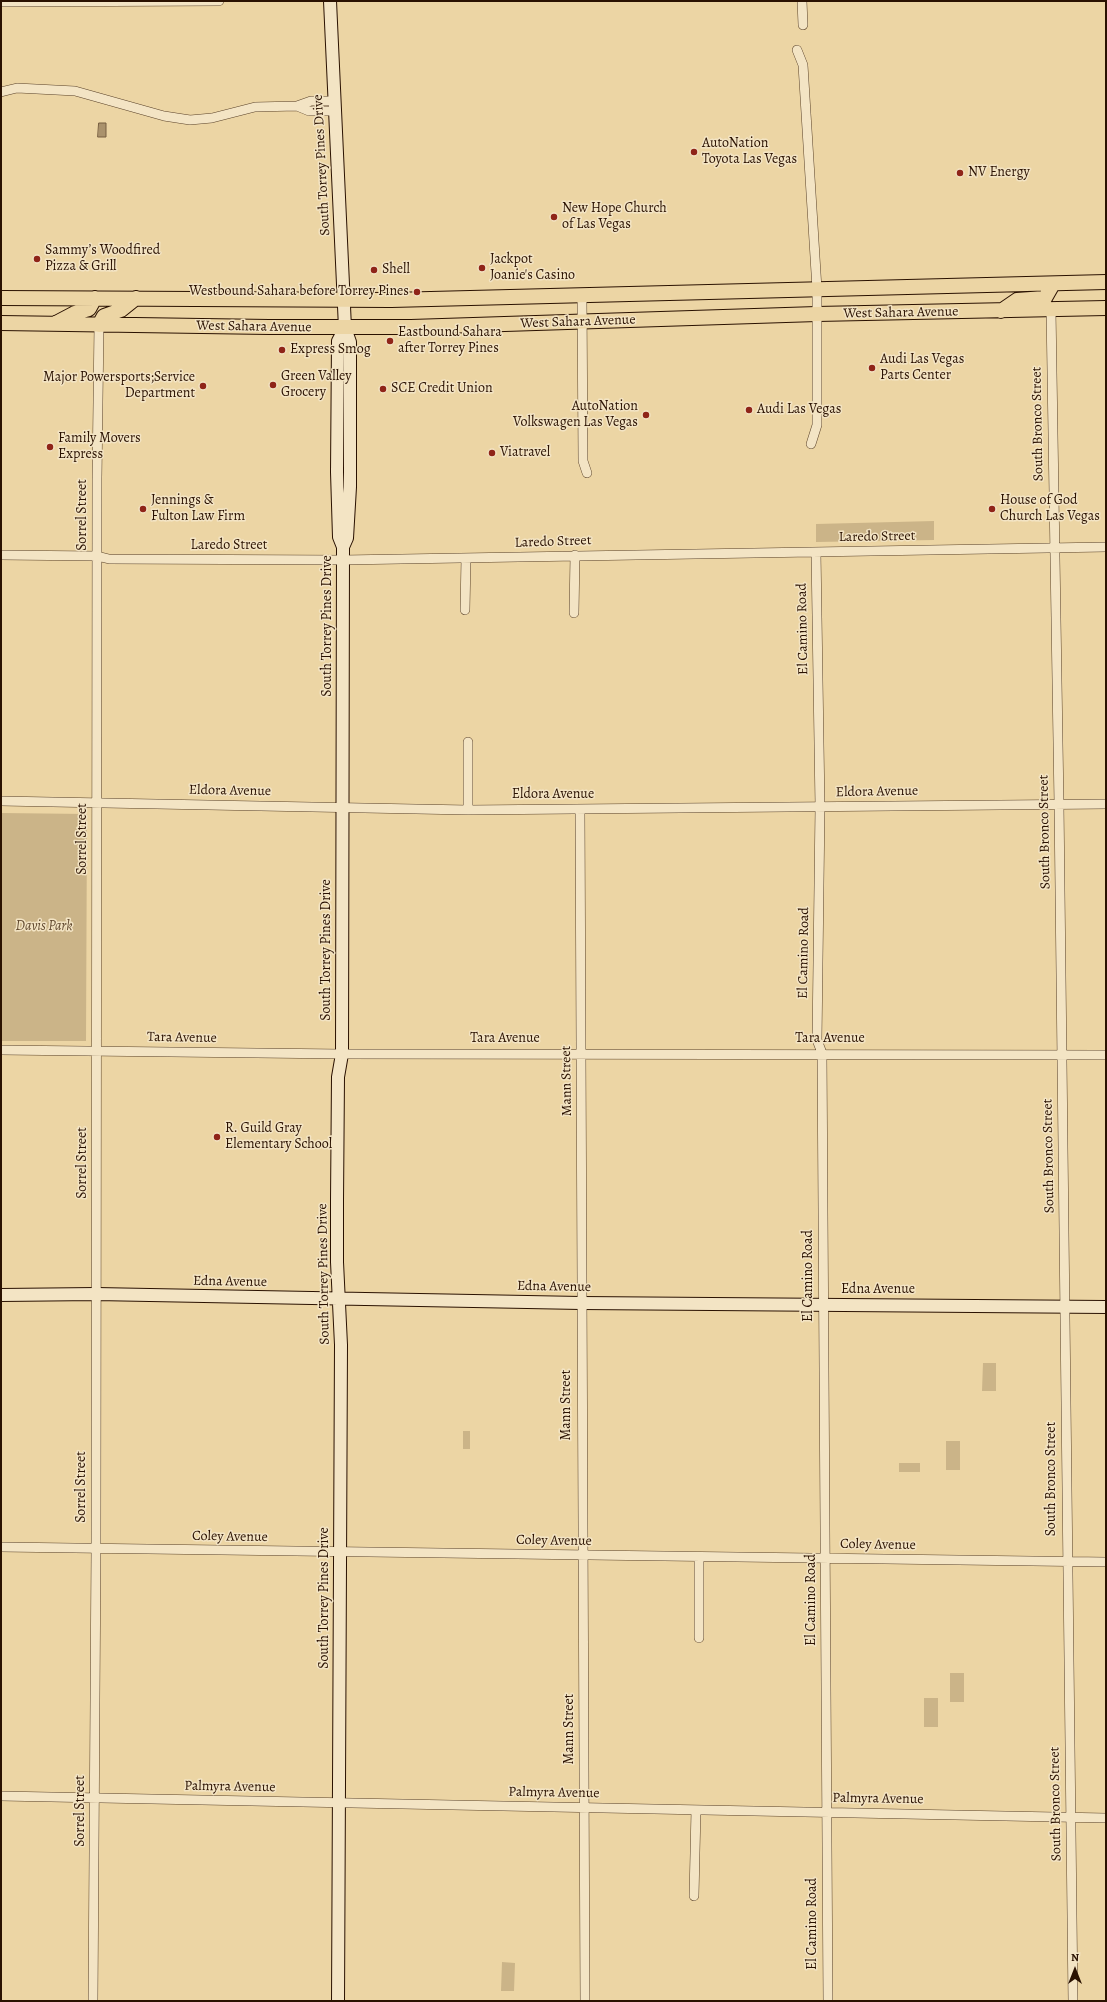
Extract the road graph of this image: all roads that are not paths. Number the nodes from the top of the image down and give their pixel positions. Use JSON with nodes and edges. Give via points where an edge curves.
{"nodes":[{"id":1,"x":219,"y":1,"type":"edge"},
{"id":2,"x":330,"y":1,"type":"edge"},
{"id":3,"x":802,"y":1,"type":"edge"},
{"id":4,"x":1,"y":2,"type":"edge"},
{"id":5,"x":803,"y":25,"type":"dead end"},
{"id":6,"x":797,"y":50,"type":"dead end"},
{"id":7,"x":1,"y":92,"type":"edge"},
{"id":8,"x":334,"y":106,"type":"junction"},
{"id":9,"x":1106,"y":282,"type":"edge"},
{"id":10,"x":1053,"y":284,"type":"junction"},
{"id":11,"x":817,"y":289,"type":"junction"},
{"id":12,"x":582,"y":296,"type":"junction"},
{"id":13,"x":1,"y":298,"type":"edge"},
{"id":14,"x":95,"y":298,"type":"junction"},
{"id":15,"x":136,"y":298,"type":"junction"},
{"id":16,"x":344,"y":300,"type":"junction"},
{"id":17,"x":1106,"y":308,"type":"edge"},
{"id":18,"x":1051,"y":310,"type":"junction"},
{"id":19,"x":1001,"y":311,"type":"junction"},
{"id":20,"x":817,"y":314,"type":"junction"},
{"id":21,"x":582,"y":322,"type":"junction"},
{"id":22,"x":1,"y":323,"type":"edge"},
{"id":23,"x":54,"y":324,"type":"junction"},
{"id":24,"x":99,"y":325,"type":"junction"},
{"id":25,"x":345,"y":328,"type":"junction"},
{"id":26,"x":811,"y":444,"type":"dead end"},
{"id":27,"x":337,"y":472,"type":"junction"},
{"id":28,"x":350,"y":472,"type":"junction"},
{"id":29,"x":587,"y":473,"type":"dead end"},
{"id":30,"x":343,"y":547,"type":"junction"},
{"id":31,"x":1106,"y":547,"type":"edge"},
{"id":32,"x":1054,"y":548,"type":"junction"},
{"id":33,"x":816,"y":552,"type":"junction"},
{"id":34,"x":1,"y":555,"type":"edge"},
{"id":35,"x":97,"y":556,"type":"junction"},
{"id":36,"x":574,"y":556,"type":"junction"},
{"id":37,"x":466,"y":558,"type":"junction"},
{"id":38,"x":343,"y":560,"type":"junction"},
{"id":39,"x":465,"y":610,"type":"dead end"},
{"id":40,"x":574,"y":613,"type":"dead end"},
{"id":41,"x":468,"y":742,"type":"dead end"},
{"id":42,"x":1,"y":801,"type":"edge"},
{"id":43,"x":97,"y":802,"type":"junction"},
{"id":44,"x":1059,"y":804,"type":"junction"},
{"id":45,"x":1106,"y":804,"type":"edge"},
{"id":46,"x":343,"y":807,"type":"junction"},
{"id":47,"x":820,"y":807,"type":"junction"},
{"id":48,"x":580,"y":809,"type":"junction"},
{"id":49,"x":468,"y":810,"type":"junction"},
{"id":50,"x":1,"y":1050,"type":"edge"},
{"id":51,"x":97,"y":1051,"type":"junction"},
{"id":52,"x":581,"y":1053,"type":"junction"},
{"id":53,"x":822,"y":1053,"type":"junction"},
{"id":54,"x":342,"y":1054,"type":"junction"},
{"id":55,"x":1062,"y":1054,"type":"junction"},
{"id":56,"x":1106,"y":1055,"type":"edge"},
{"id":57,"x":96,"y":1294,"type":"junction"},
{"id":58,"x":1,"y":1295,"type":"edge"},
{"id":59,"x":340,"y":1299,"type":"junction"},
{"id":60,"x":581,"y":1303,"type":"junction"},
{"id":61,"x":824,"y":1305,"type":"junction"},
{"id":62,"x":1065,"y":1307,"type":"junction"},
{"id":63,"x":1106,"y":1307,"type":"edge"},
{"id":64,"x":1,"y":1548,"type":"edge"},
{"id":65,"x":96,"y":1549,"type":"junction"},
{"id":66,"x":340,"y":1552,"type":"junction"},
{"id":67,"x":582,"y":1556,"type":"junction"},
{"id":68,"x":699,"y":1557,"type":"junction"},
{"id":69,"x":826,"y":1559,"type":"junction"},
{"id":70,"x":1066,"y":1562,"type":"junction"},
{"id":71,"x":1106,"y":1562,"type":"edge"},
{"id":72,"x":699,"y":1638,"type":"dead end"},
{"id":73,"x":1,"y":1796,"type":"edge"},
{"id":74,"x":95,"y":1798,"type":"junction"},
{"id":75,"x":340,"y":1803,"type":"junction"},
{"id":76,"x":584,"y":1808,"type":"junction"},
{"id":77,"x":696,"y":1810,"type":"junction"},
{"id":78,"x":827,"y":1812,"type":"junction"},
{"id":79,"x":1070,"y":1818,"type":"junction"},
{"id":80,"x":1106,"y":1818,"type":"edge"},
{"id":81,"x":694,"y":1896,"type":"dead end"},
{"id":82,"x":93,"y":2001,"type":"edge"},
{"id":83,"x":338,"y":2001,"type":"edge"},
{"id":84,"x":584,"y":2001,"type":"edge"},
{"id":85,"x":828,"y":2001,"type":"edge"},
{"id":86,"x":1073,"y":2001,"type":"edge"}],
"edges":[{"from":1,"to":4,"type":"street"},
{"from":2,"to":8,"type":"street","name":"South Torrey Pines Drive"},
{"from":3,"to":5,"type":"street"},
{"from":6,"to":11,"type":"street","via":[[803,66]]},
{"from":7,"to":8,"type":"street","via":[[17,88],[75,91],[164,116],[190,120],[212,118],[255,107],[297,106],[310,101]]},
{"from":8,"to":16,"type":"street","name":"South Torrey Pines Drive"},
{"from":9,"to":10,"type":"main road","name":"West Sahara Avenue"},
{"from":10,"to":11,"type":"main road","name":"West Sahara Avenue"},
{"from":10,"to":19,"type":"main road","via":[[1045,298],[1017,300]]},
{"from":11,"to":12,"type":"main road","name":"West Sahara Avenue"},
{"from":11,"to":20,"type":"street"},
{"from":12,"to":16,"type":"main road","name":"West Sahara Avenue"},
{"from":12,"to":21,"type":"street"},
{"from":13,"to":14,"type":"main road","name":"West Sahara Avenue"},
{"from":14,"to":15,"type":"main road","name":"West Sahara Avenue"},
{"from":14,"to":23,"type":"main road","via":[[89,309]]},
{"from":15,"to":16,"type":"main road","name":"West Sahara Avenue"},
{"from":15,"to":24,"type":"main road","via":[[121,310],[104,316]]},
{"from":16,"to":25,"type":"street","name":"South Torrey Pines Drive"},
{"from":17,"to":18,"type":"main road","name":"West Sahara Avenue"},
{"from":18,"to":19,"type":"main road","name":"West Sahara Avenue"},
{"from":18,"to":32,"type":"street","name":"South Bronco Street"},
{"from":19,"to":20,"type":"main road","name":"West Sahara Avenue"},
{"from":20,"to":21,"type":"main road","name":"West Sahara Avenue"},
{"from":20,"to":26,"type":"street","via":[[817,425]]},
{"from":21,"to":25,"type":"main road","name":"West Sahara Avenue"},
{"from":21,"to":29,"type":"street","via":[[583,461]]},
{"from":22,"to":23,"type":"main road","name":"West Sahara Avenue"},
{"from":23,"to":24,"type":"main road","name":"West Sahara Avenue"},
{"from":24,"to":25,"type":"main road","name":"West Sahara Avenue"},
{"from":24,"to":35,"type":"street","name":"Sorrel Street"},
{"from":25,"to":27,"type":"street","name":"South Torrey Pines Drive","via":[[338,341]]},
{"from":25,"to":28,"type":"street","name":"South Torrey Pines Drive","via":[[350,342]]},
{"from":27,"to":28,"type":"street"},
{"from":27,"to":30,"type":"street","name":"South Torrey Pines Drive","via":[[339,537]]},
{"from":28,"to":30,"type":"street","name":"South Torrey Pines Drive","via":[[348,538]]},
{"from":30,"to":38,"type":"street","name":"South Torrey Pines Drive"},
{"from":31,"to":32,"type":"street","name":"Laredo Street"},
{"from":32,"to":33,"type":"street","name":"Laredo Street"},
{"from":32,"to":44,"type":"street","name":"South Bronco Street"},
{"from":33,"to":36,"type":"street","name":"Laredo Street"},
{"from":33,"to":47,"type":"street","name":"El Camino Road"},
{"from":34,"to":35,"type":"street","name":"Laredo Street"},
{"from":35,"to":38,"type":"street","name":"Laredo Street","via":[[108,559]]},
{"from":35,"to":43,"type":"street","name":"Sorrel Street"},
{"from":36,"to":37,"type":"street","name":"Laredo Street"},
{"from":36,"to":40,"type":"street"},
{"from":37,"to":38,"type":"street","name":"Laredo Street"},
{"from":37,"to":39,"type":"street"},
{"from":38,"to":46,"type":"street","name":"South Torrey Pines Drive"},
{"from":41,"to":49,"type":"street"},
{"from":42,"to":43,"type":"street","name":"Eldora Avenue"},
{"from":43,"to":46,"type":"street","name":"Eldora Avenue"},
{"from":43,"to":51,"type":"street","name":"Sorrel Street"},
{"from":44,"to":45,"type":"street","name":"Eldora Avenue"},
{"from":44,"to":47,"type":"street","name":"Eldora Avenue"},
{"from":44,"to":55,"type":"street","name":"South Bronco Street"},
{"from":46,"to":49,"type":"street","name":"Eldora Avenue"},
{"from":46,"to":54,"type":"street","name":"South Torrey Pines Drive"},
{"from":47,"to":48,"type":"street","name":"Eldora Avenue"},
{"from":47,"to":53,"type":"street","name":"El Camino Road","via":[[817,1040]]},
{"from":48,"to":49,"type":"street","name":"Eldora Avenue"},
{"from":48,"to":52,"type":"street","name":"Mann Street"},
{"from":50,"to":51,"type":"street","name":"Tara Avenue"},
{"from":51,"to":54,"type":"street","name":"Tara Avenue"},
{"from":51,"to":57,"type":"street","name":"Sorrel Street"},
{"from":52,"to":53,"type":"street","name":"Tara Avenue"},
{"from":52,"to":54,"type":"street","name":"Tara Avenue"},
{"from":52,"to":60,"type":"street","name":"Mann Street"},
{"from":53,"to":55,"type":"street","name":"Tara Avenue"},
{"from":53,"to":61,"type":"street","name":"El Camino Road"},
{"from":54,"to":59,"type":"street","name":"South Torrey Pines Drive","via":[[338,1077],[337,1262]]},
{"from":55,"to":56,"type":"street","name":"Tara Avenue"},
{"from":55,"to":62,"type":"street","name":"South Bronco Street"},
{"from":57,"to":58,"type":"street","name":"Edna Avenue"},
{"from":57,"to":59,"type":"street","name":"Edna Avenue"},
{"from":57,"to":65,"type":"street","name":"Sorrel Street"},
{"from":59,"to":60,"type":"street","name":"Edna Avenue"},
{"from":59,"to":66,"type":"street","name":"South Torrey Pines Drive"},
{"from":60,"to":61,"type":"street","name":"Edna Avenue"},
{"from":60,"to":67,"type":"street","name":"Mann Street"},
{"from":61,"to":62,"type":"street","name":"Edna Avenue"},
{"from":61,"to":69,"type":"street","name":"El Camino Road"},
{"from":62,"to":63,"type":"street","name":"Edna Avenue"},
{"from":62,"to":70,"type":"street","name":"South Bronco Street"},
{"from":64,"to":65,"type":"street","name":"Coley Avenue"},
{"from":65,"to":66,"type":"street","name":"Coley Avenue"},
{"from":65,"to":74,"type":"street","name":"Sorrel Street"},
{"from":66,"to":67,"type":"street","name":"Coley Avenue"},
{"from":66,"to":75,"type":"street","name":"South Torrey Pines Drive"},
{"from":67,"to":68,"type":"street","name":"Coley Avenue"},
{"from":67,"to":76,"type":"street","name":"Mann Street"},
{"from":68,"to":69,"type":"street","name":"Coley Avenue"},
{"from":68,"to":72,"type":"street"},
{"from":69,"to":70,"type":"street","name":"Coley Avenue"},
{"from":69,"to":78,"type":"street","name":"El Camino Road"},
{"from":70,"to":71,"type":"street","name":"Coley Avenue"},
{"from":70,"to":79,"type":"street","name":"South Bronco Street"},
{"from":73,"to":74,"type":"street","name":"Palmyra Avenue"},
{"from":74,"to":75,"type":"street","name":"Palmyra Avenue"},
{"from":74,"to":82,"type":"street","name":"Sorrel Street"},
{"from":75,"to":76,"type":"street","name":"Palmyra Avenue"},
{"from":75,"to":83,"type":"street","name":"South Torrey Pines Drive"},
{"from":76,"to":77,"type":"street","name":"Palmyra Avenue"},
{"from":76,"to":84,"type":"street","name":"Mann Street"},
{"from":77,"to":78,"type":"street","name":"Palmyra Avenue"},
{"from":77,"to":81,"type":"street"},
{"from":78,"to":79,"type":"street","name":"Palmyra Avenue"},
{"from":78,"to":85,"type":"street","name":"El Camino Road"},
{"from":79,"to":80,"type":"street","name":"Palmyra Avenue"},
{"from":79,"to":86,"type":"street","name":"South Bronco Street"}]}
